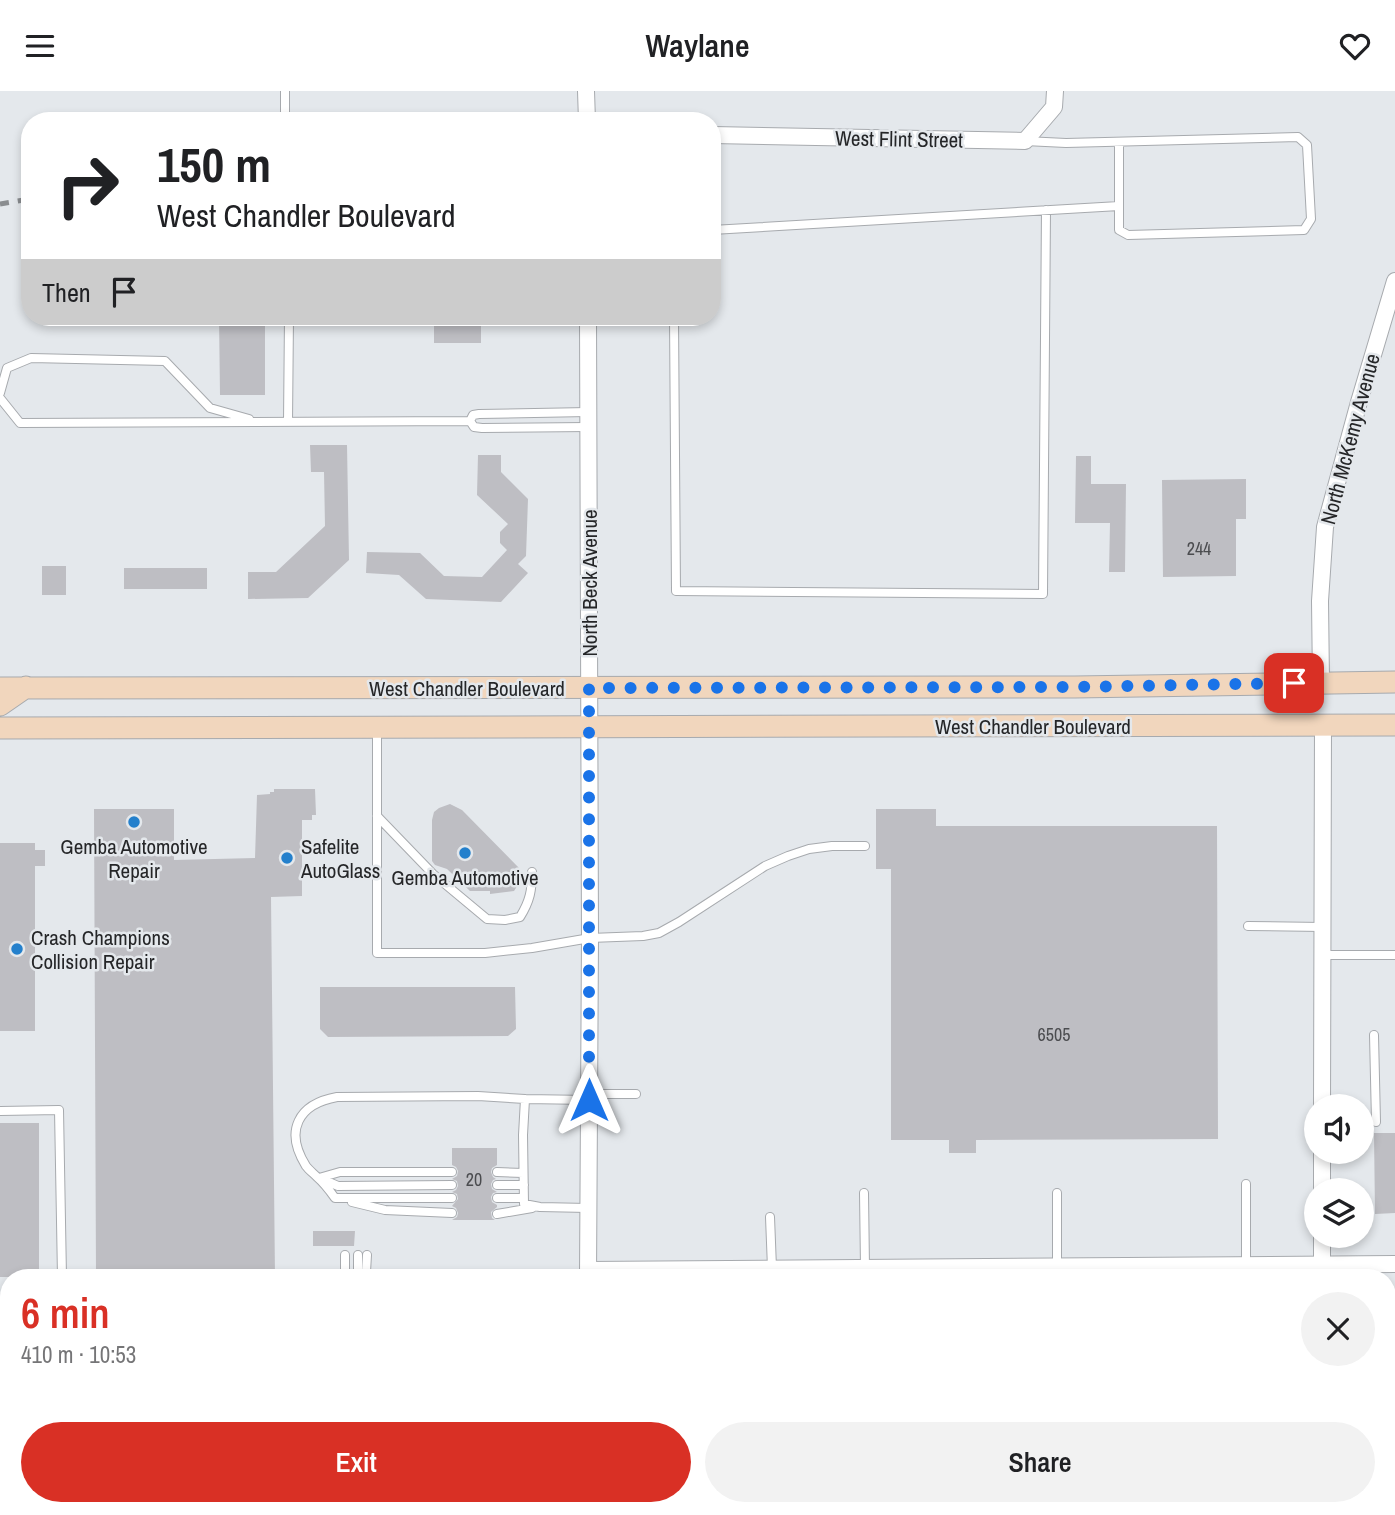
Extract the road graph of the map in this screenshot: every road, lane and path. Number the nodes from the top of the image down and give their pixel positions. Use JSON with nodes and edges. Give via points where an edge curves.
{"nodes":[{"id":1,"x":285,"y":91,"type":"edge"},
{"id":2,"x":586,"y":91,"type":"edge"},
{"id":3,"x":1055,"y":91,"type":"edge"},
{"id":4,"x":285,"y":112,"type":"edge"},
{"id":5,"x":587,"y":112,"type":"edge"},
{"id":6,"x":721,"y":135,"type":"edge"},
{"id":7,"x":1025,"y":141,"type":"junction"},
{"id":8,"x":1119,"y":142,"type":"junction"},
{"id":9,"x":1119,"y":206,"type":"junction"},
{"id":10,"x":1046,"y":210,"type":"junction"},
{"id":11,"x":721,"y":229,"type":"edge"},
{"id":12,"x":1395,"y":281,"type":"edge"},
{"id":13,"x":1390,"y":315,"type":"edge"},
{"id":14,"x":289,"y":326,"type":"edge"},
{"id":15,"x":588,"y":326,"type":"edge"},
{"id":16,"x":674,"y":326,"type":"edge"},
{"id":17,"x":0,"y":395,"type":"edge"},
{"id":18,"x":588,"y":419,"type":"junction"},
{"id":19,"x":470,"y":421,"type":"junction"},
{"id":20,"x":259,"y":422,"type":"junction"},
{"id":21,"x":288,"y":422,"type":"junction"},
{"id":22,"x":1321,"y":683,"type":"junction"},
{"id":23,"x":1395,"y":683,"type":"edge"},
{"id":24,"x":0,"y":688,"type":"edge"},
{"id":25,"x":26,"y":688,"type":"junction"},
{"id":26,"x":589,"y":688,"type":"junction"},
{"id":27,"x":0,"y":705,"type":"edge"},
{"id":28,"x":1395,"y":725,"type":"edge"},
{"id":29,"x":377,"y":726,"type":"junction"},
{"id":30,"x":589,"y":726,"type":"junction"},
{"id":31,"x":1323,"y":726,"type":"junction"},
{"id":32,"x":0,"y":728,"type":"edge"},
{"id":33,"x":377,"y":816,"type":"junction"},
{"id":34,"x":865,"y":846,"type":"dead end"},
{"id":35,"x":532,"y":871,"type":"dead end"},
{"id":36,"x":1248,"y":926,"type":"dead end"},
{"id":37,"x":1323,"y":927,"type":"junction"},
{"id":38,"x":590,"y":938,"type":"junction"},
{"id":39,"x":1323,"y":954,"type":"junction"},
{"id":40,"x":1395,"y":955,"type":"edge"},
{"id":41,"x":1374,"y":1035,"type":"dead end"},
{"id":42,"x":636,"y":1094,"type":"dead end"},
{"id":43,"x":1322,"y":1094,"type":"edge"},
{"id":44,"x":589,"y":1097,"type":"junction"},
{"id":45,"x":525,"y":1099,"type":"junction"},
{"id":46,"x":0,"y":1111,"type":"edge"},
{"id":47,"x":1376,"y":1122,"type":"dead end"},
{"id":48,"x":452,"y":1172,"type":"dead end"},
{"id":49,"x":497,"y":1173,"type":"dead end"},
{"id":50,"x":523,"y":1173,"type":"junction"},
{"id":51,"x":319,"y":1178,"type":"junction"},
{"id":52,"x":1246,"y":1184,"type":"dead end"},
{"id":53,"x":452,"y":1185,"type":"dead end"},
{"id":54,"x":497,"y":1185,"type":"dead end"},
{"id":55,"x":524,"y":1185,"type":"junction"},
{"id":56,"x":864,"y":1193,"type":"dead end"},
{"id":57,"x":1057,"y":1193,"type":"dead end"},
{"id":58,"x":335,"y":1198,"type":"junction"},
{"id":59,"x":452,"y":1198,"type":"dead end"},
{"id":60,"x":497,"y":1198,"type":"dead end"},
{"id":61,"x":524,"y":1198,"type":"junction"},
{"id":62,"x":540,"y":1207,"type":"junction"},
{"id":63,"x":589,"y":1208,"type":"junction"},
{"id":64,"x":452,"y":1213,"type":"dead end"},
{"id":65,"x":497,"y":1214,"type":"dead end"},
{"id":66,"x":771,"y":1217,"type":"dead end"},
{"id":67,"x":1322,"y":1248,"type":"edge"},
{"id":68,"x":345,"y":1255,"type":"dead end"},
{"id":69,"x":362,"y":1255,"type":"dead end"},
{"id":70,"x":1395,"y":1264,"type":"edge"},
{"id":71,"x":1246,"y":1265,"type":"junction"},
{"id":72,"x":1057,"y":1267,"type":"junction"},
{"id":73,"x":772,"y":1268,"type":"junction"},
{"id":74,"x":865,"y":1268,"type":"junction"},
{"id":75,"x":62,"y":1269,"type":"edge"},
{"id":76,"x":345,"y":1269,"type":"edge"},
{"id":77,"x":362,"y":1269,"type":"edge"},
{"id":78,"x":588,"y":1269,"type":"edge"},
{"id":79,"x":741,"y":1269,"type":"edge"},
{"id":80,"x":1096,"y":1269,"type":"edge"},
{"id":81,"x":1193,"y":1269,"type":"edge"},
{"id":82,"x":1297,"y":1269,"type":"edge"},
{"id":83,"x":1322,"y":1269,"type":"edge"},
{"id":84,"x":1343,"y":1269,"type":"edge"}],
"edges":[{"from":1,"to":4,"type":"lane"},
{"from":2,"to":5,"type":"street"},
{"from":3,"to":7,"type":"street","via":[[1055,107]]},
{"from":6,"to":7,"type":"street","name":"West Flint Street"},
{"from":7,"to":8,"type":"lane"},
{"from":8,"to":9,"type":"lane"},
{"from":8,"to":9,"type":"lane","via":[[1298,137],[1307,145],[1311,219],[1304,230],[1128,235],[1119,230]]},
{"from":9,"to":10,"type":"lane"},
{"from":10,"to":11,"type":"lane"},
{"from":10,"to":16,"type":"lane","via":[[1043,594],[676,591]]},
{"from":12,"to":13,"type":"street","name":"North McKemy Avenue"},
{"from":13,"to":22,"type":"street","name":"North McKemy Avenue","via":[[1359,402],[1325,527]]},
{"from":14,"to":21,"type":"lane"},
{"from":15,"to":18,"type":"street","name":"North Beck Avenue"},
{"from":17,"to":20,"type":"lane","via":[[20,423]]},
{"from":17,"to":20,"type":"lane","via":[[7,368],[31,358],[165,361],[210,408]]},
{"from":18,"to":19,"type":"lane","via":[[482,428]]},
{"from":18,"to":19,"type":"lane","via":[[479,414]]},
{"from":18,"to":26,"type":"street","name":"North Beck Avenue"},
{"from":19,"to":21,"type":"lane"},
{"from":20,"to":21,"type":"lane"},
{"from":22,"to":23,"type":"main road","name":"West Chandler Boulevard"},
{"from":22,"to":26,"type":"main road","name":"West Chandler Boulevard"},
{"from":24,"to":25,"type":"main road","name":"West Chandler Boulevard"},
{"from":25,"to":26,"type":"main road","name":"West Chandler Boulevard"},
{"from":25,"to":27,"type":"main road"},
{"from":26,"to":30,"type":"street","name":"North Beck Avenue"},
{"from":28,"to":31,"type":"main road","name":"West Chandler Boulevard"},
{"from":29,"to":30,"type":"main road","name":"West Chandler Boulevard"},
{"from":29,"to":32,"type":"main road","name":"West Chandler Boulevard"},
{"from":29,"to":33,"type":"lane"},
{"from":30,"to":31,"type":"main road","name":"West Chandler Boulevard"},
{"from":30,"to":38,"type":"street","name":"North Beck Avenue"},
{"from":31,"to":37,"type":"street"},
{"from":33,"to":35,"type":"lane","via":[[433,874],[486,919],[520,917],[532,893]]},
{"from":33,"to":38,"type":"lane","via":[[377,953],[485,953]]},
{"from":34,"to":38,"type":"lane","via":[[832,846],[788,856],[659,933]]},
{"from":36,"to":37,"type":"lane"},
{"from":37,"to":39,"type":"street"},
{"from":38,"to":44,"type":"street","name":"North Beck Avenue"},
{"from":39,"to":40,"type":"lane"},
{"from":39,"to":43,"type":"street"},
{"from":41,"to":47,"type":"lane"},
{"from":42,"to":44,"type":"lane"},
{"from":44,"to":45,"type":"lane"},
{"from":44,"to":63,"type":"street","name":"North Beck Avenue"},
{"from":45,"to":50,"type":"lane"},
{"from":45,"to":51,"type":"lane","via":[[325,1100],[307,1109],[295,1134],[307,1168]]},
{"from":46,"to":75,"type":"lane","via":[[59,1110]]},
{"from":48,"to":51,"type":"lane","via":[[340,1172]]},
{"from":49,"to":50,"type":"lane"},
{"from":50,"to":55,"type":"lane"},
{"from":51,"to":53,"type":"lane","via":[[338,1186]]},
{"from":51,"to":58,"type":"lane"},
{"from":52,"to":71,"type":"lane"},
{"from":54,"to":55,"type":"lane"},
{"from":55,"to":61,"type":"lane"},
{"from":56,"to":74,"type":"lane"},
{"from":57,"to":72,"type":"lane"},
{"from":58,"to":59,"type":"lane"},
{"from":58,"to":64,"type":"lane","via":[[385,1210]]},
{"from":60,"to":61,"type":"lane"},
{"from":61,"to":62,"type":"lane","via":[[524,1204]]},
{"from":62,"to":63,"type":"lane"},
{"from":62,"to":65,"type":"lane"},
{"from":63,"to":78,"type":"street","name":"North Beck Avenue"},
{"from":66,"to":73,"type":"lane"},
{"from":67,"to":83,"type":"street"},
{"from":68,"to":76,"type":"lane"},
{"from":69,"to":77,"type":"lane"},
{"from":70,"to":84,"type":"street"},
{"from":71,"to":81,"type":"street"},
{"from":71,"to":82,"type":"street"},
{"from":72,"to":74,"type":"street"},
{"from":72,"to":80,"type":"street"},
{"from":73,"to":74,"type":"street"},
{"from":73,"to":79,"type":"street"}]}
